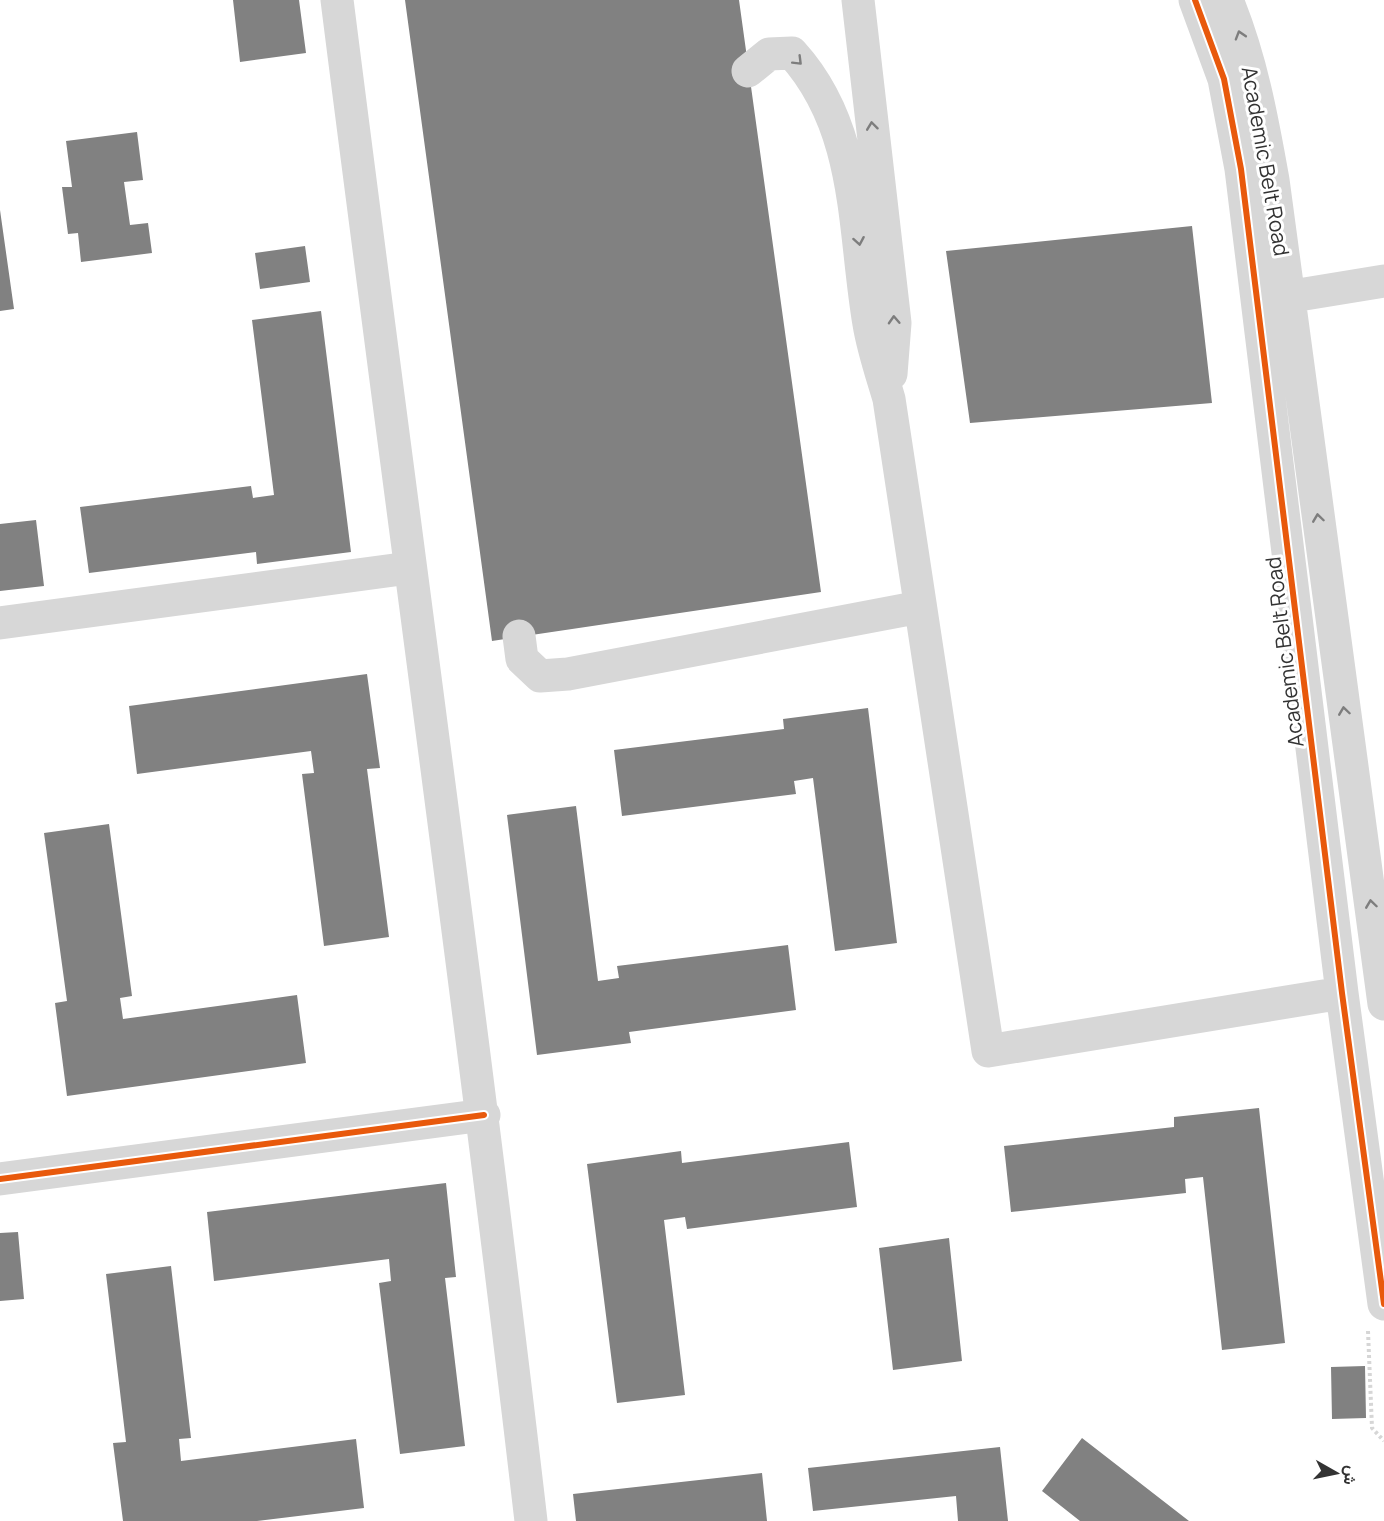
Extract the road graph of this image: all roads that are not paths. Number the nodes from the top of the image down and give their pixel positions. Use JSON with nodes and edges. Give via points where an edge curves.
{"nodes":[{"id":1,"x":338,"y":0,"type":"edge"},
{"id":2,"x":858,"y":0,"type":"edge"},
{"id":3,"x":1195,"y":0,"type":"edge"},
{"id":4,"x":1227,"y":0,"type":"edge"},
{"id":5,"x":748,"y":71,"type":"dead end"},
{"id":6,"x":1384,"y":281,"type":"edge"},
{"id":7,"x":1273,"y":299,"type":"junction"},
{"id":8,"x":889,"y":399,"type":"junction"},
{"id":9,"x":409,"y":568,"type":"junction"},
{"id":10,"x":920,"y":607,"type":"junction"},
{"id":11,"x":0,"y":623,"type":"edge"},
{"id":12,"x":519,"y":636,"type":"dead end"},
{"id":13,"x":1342,"y":993,"type":"junction"},
{"id":14,"x":1384,"y":1004,"type":"edge"},
{"id":15,"x":484,"y":1115,"type":"junction"},
{"id":16,"x":0,"y":1179,"type":"edge"},
{"id":17,"x":1384,"y":1304,"type":"edge"},
{"id":18,"x":531,"y":1521,"type":"edge"}],
"edges":[{"from":1,"to":9,"type":"street"},
{"from":8,"to":2,"type":"street","one_way":true,"via":[[895,323]]},
{"from":3,"to":7,"type":"street","name":"Academic Belt Road","via":[[1224,80]]},
{"from":7,"to":4,"type":"street","name":"Academic Belt Road","one_way":true,"via":[[1273,180],[1258,95]]},
{"from":5,"to":8,"type":"street","one_way":true,"via":[[769,54],[792,53],[812,76],[831,118],[849,165],[869,325]]},
{"from":6,"to":7,"type":"street"},
{"from":7,"to":13,"type":"street","name":"Academic Belt Road"},
{"from":14,"to":7,"type":"street","name":"Academic Belt Road","one_way":true},
{"from":8,"to":10,"type":"street"},
{"from":9,"to":11,"type":"street"},
{"from":9,"to":15,"type":"street"},
{"from":10,"to":12,"type":"street","via":[[568,674],[540,676],[522,659]]},
{"from":10,"to":13,"type":"street","via":[[988,1051]]},
{"from":13,"to":17,"type":"street","name":"Academic Belt Road"},
{"from":15,"to":16,"type":"street"},
{"from":15,"to":18,"type":"street"}]}
